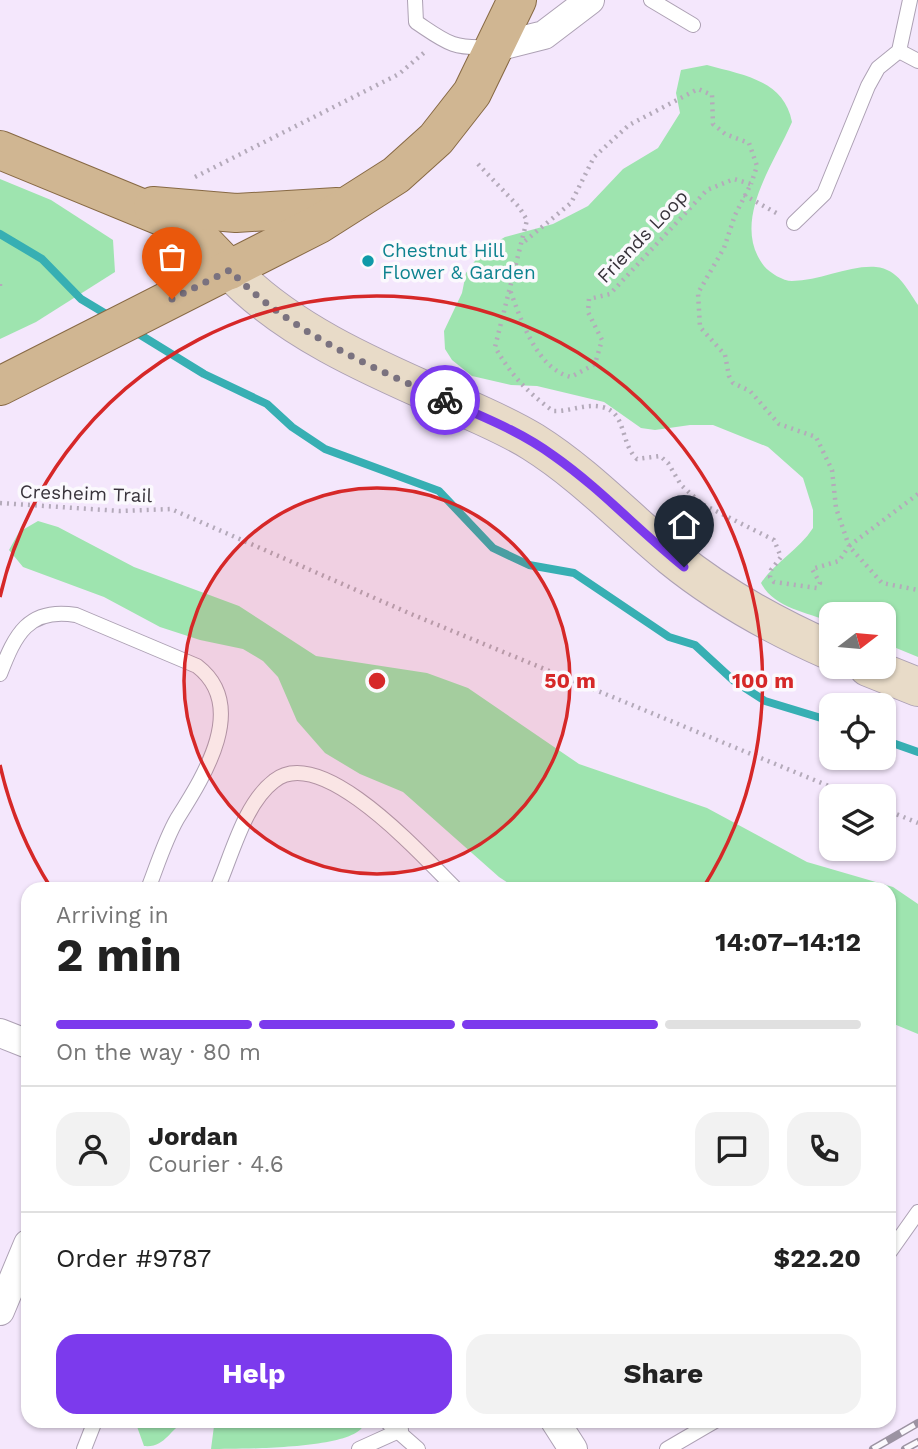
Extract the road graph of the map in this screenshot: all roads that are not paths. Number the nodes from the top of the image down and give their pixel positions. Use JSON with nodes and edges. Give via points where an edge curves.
{"nodes":[{"id":1,"x":415,"y":0,"type":"edge"},
{"id":2,"x":517,"y":0,"type":"edge"},
{"id":3,"x":590,"y":0,"type":"edge"},
{"id":4,"x":651,"y":0,"type":"edge"},
{"id":5,"x":911,"y":0,"type":"edge"},
{"id":6,"x":693,"y":25,"type":"dead end"},
{"id":7,"x":496,"y":47,"type":"junction"},
{"id":8,"x":899,"y":51,"type":"junction"},
{"id":9,"x":918,"y":61,"type":"edge"},
{"id":10,"x":0,"y":150,"type":"edge"},
{"id":11,"x":140,"y":205,"type":"junction"},
{"id":12,"x":350,"y":207,"type":"junction"},
{"id":13,"x":794,"y":223,"type":"road end"},
{"id":14,"x":230,"y":270,"type":"junction"},
{"id":15,"x":0,"y":386,"type":"edge"},
{"id":16,"x":819,"y":645,"type":"edge"},
{"id":17,"x":0,"y":674,"type":"edge"},
{"id":18,"x":896,"y":678,"type":"edge"},
{"id":19,"x":918,"y":687,"type":"edge"},
{"id":20,"x":151,"y":882,"type":"edge"},
{"id":21,"x":220,"y":882,"type":"edge"},
{"id":22,"x":449,"y":882,"type":"edge"},
{"id":23,"x":0,"y":1032,"type":"edge"},
{"id":24,"x":21,"y":1041,"type":"edge"},
{"id":25,"x":918,"y":1212,"type":"edge"},
{"id":26,"x":896,"y":1242,"type":"edge"},
{"id":27,"x":21,"y":1261,"type":"edge"},
{"id":28,"x":0,"y":1311,"type":"edge"},
{"id":29,"x":92,"y":1428,"type":"edge"},
{"id":30,"x":398,"y":1428,"type":"edge"},
{"id":31,"x":560,"y":1428,"type":"edge"},
{"id":32,"x":703,"y":1428,"type":"edge"},
{"id":33,"x":401,"y":1430,"type":"junction"},
{"id":34,"x":84,"y":1449,"type":"edge"},
{"id":35,"x":359,"y":1449,"type":"edge"},
{"id":36,"x":418,"y":1449,"type":"edge"},
{"id":37,"x":573,"y":1449,"type":"edge"},
{"id":38,"x":667,"y":1449,"type":"edge"}],
"edges":[{"from":1,"to":7,"type":"lane","via":[[416,22],[437,36],[461,49]]},
{"from":2,"to":7,"type":"main road"},
{"from":3,"to":7,"type":"street","via":[[544,35]]},
{"from":4,"to":6,"type":"lane"},
{"from":5,"to":8,"type":"lane"},
{"from":7,"to":12,"type":"main road","via":[[472,93],[436,139]]},
{"from":8,"to":9,"type":"lane"},
{"from":8,"to":13,"type":"lane","via":[[878,68],[868,86],[824,194]]},
{"from":10,"to":11,"type":"main road"},
{"from":11,"to":12,"type":"main road","via":[[236,212]]},
{"from":11,"to":14,"type":"main road","via":[[190,232]]},
{"from":12,"to":14,"type":"main road"},
{"from":14,"to":15,"type":"main road"},
{"from":14,"to":16,"type":"main road","via":[[262,300],[324,339],[379,370],[534,442],[607,497],[700,579],[754,613]]},
{"from":17,"to":20,"type":"lane","via":[[18,633],[30,622],[60,612],[197,666],[210,676],[218,689],[223,720],[191,801],[176,821]]},
{"from":18,"to":19,"type":"main road"},
{"from":21,"to":22,"type":"lane","via":[[260,796],[284,774],[295,773],[352,794]]},
{"from":23,"to":24,"type":"street"},
{"from":25,"to":26,"type":"lane"},
{"from":27,"to":28,"type":"street"},
{"from":29,"to":34,"type":"lane"},
{"from":30,"to":33,"type":"lane"},
{"from":31,"to":37,"type":"street"},
{"from":32,"to":38,"type":"lane"},
{"from":33,"to":35,"type":"lane"},
{"from":33,"to":36,"type":"lane"}]}
